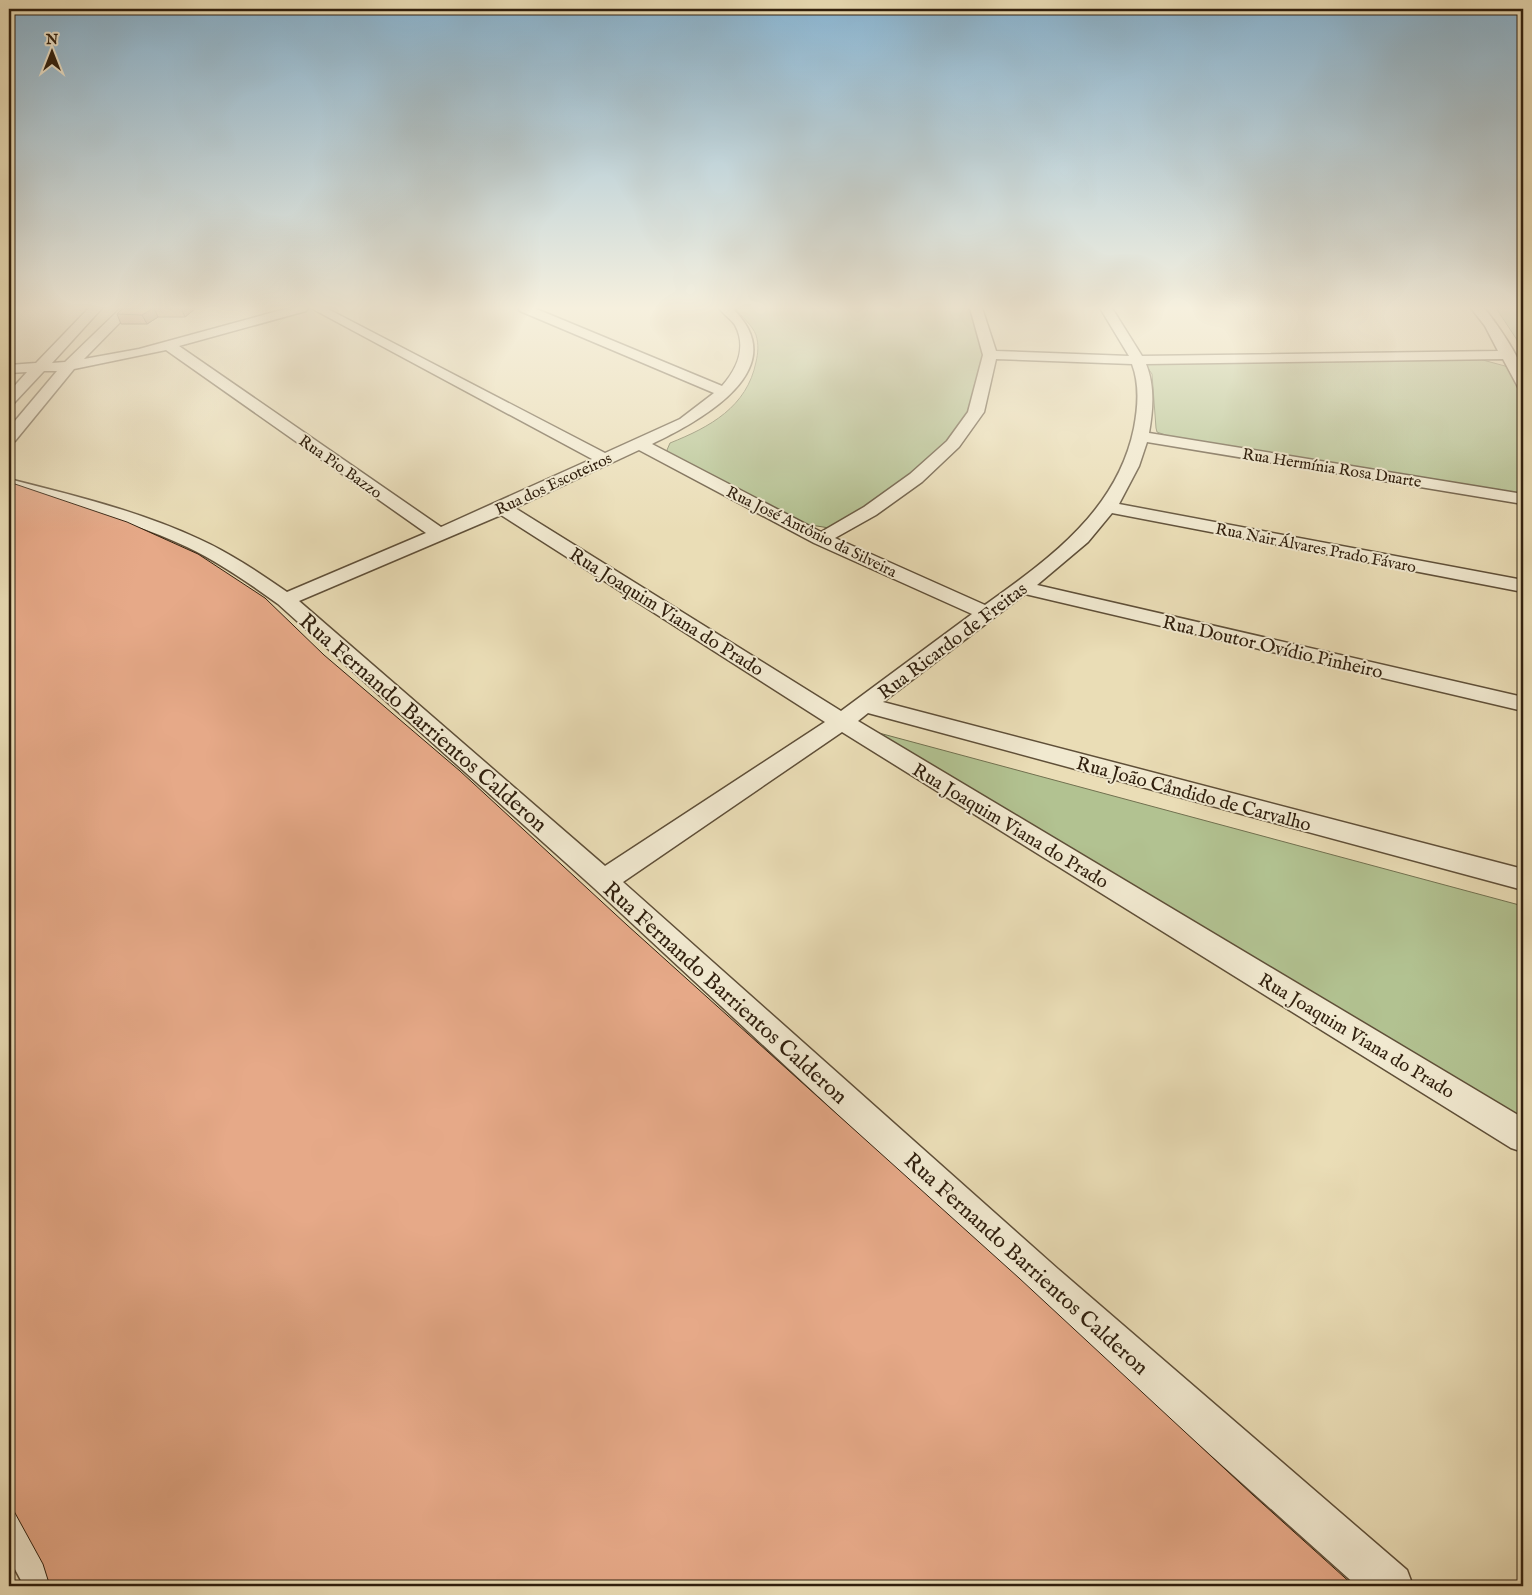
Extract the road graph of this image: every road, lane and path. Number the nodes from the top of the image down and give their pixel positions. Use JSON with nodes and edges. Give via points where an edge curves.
{"nodes":[{"id":1,"x":25,"y":382,"type":"edge"},
{"id":2,"x":55,"y":382,"type":"edge"},
{"id":3,"x":221,"y":382,"type":"edge"},
{"id":4,"x":458,"y":382,"type":"edge"},
{"id":5,"x":701,"y":382,"type":"edge"},
{"id":6,"x":732,"y":382,"type":"edge"},
{"id":7,"x":983,"y":382,"type":"edge"},
{"id":8,"x":1143,"y":382,"type":"edge"},
{"id":9,"x":724,"y":392,"type":"junction"},
{"id":10,"x":9,"y":400,"type":"edge"},
{"id":11,"x":1140,"y":436,"type":"junction"},
{"id":12,"x":9,"y":438,"type":"edge"},
{"id":13,"x":640,"y":444,"type":"junction"},
{"id":14,"x":604,"y":459,"type":"junction"},
{"id":15,"x":9,"y":484,"type":"edge"},
{"id":16,"x":1523,"y":499,"type":"edge"},
{"id":17,"x":1109,"y":507,"type":"junction"},
{"id":18,"x":502,"y":508,"type":"junction"},
{"id":19,"x":438,"y":534,"type":"junction"},
{"id":20,"x":821,"y":539,"type":"junction"},
{"id":21,"x":1523,"y":586,"type":"edge"},
{"id":22,"x":1023,"y":588,"type":"junction"},
{"id":23,"x":285,"y":600,"type":"junction"},
{"id":24,"x":986,"y":613,"type":"junction"},
{"id":25,"x":1523,"y":704,"type":"edge"},
{"id":26,"x":864,"y":706,"type":"junction"},
{"id":27,"x":842,"y":721,"type":"junction"},
{"id":28,"x":604,"y":880,"type":"junction"},
{"id":29,"x":1523,"y":880,"type":"edge"},
{"id":30,"x":1523,"y":1136,"type":"edge"},
{"id":31,"x":9,"y":1514,"type":"edge"},
{"id":32,"x":48,"y":1586,"type":"edge"},
{"id":33,"x":1391,"y":1586,"type":"edge"}],
"edges":[{"from":1,"to":10,"type":"street"},
{"from":2,"to":12,"type":"street"},
{"from":3,"to":19,"type":"street","name":"Rua Pio Bazzo"},
{"from":4,"to":14,"type":"street"},
{"from":5,"to":9,"type":"street"},
{"from":6,"to":9,"type":"street","name":"Rua dos Escoteiros"},
{"from":7,"to":20,"type":"street","via":[[976,412],[953,444],[916,478],[870,511]]},
{"from":8,"to":11,"type":"street","name":"Rua Ricardo de Freitas"},
{"from":9,"to":13,"type":"street","name":"Rua dos Escoteiros","via":[[686,422]]},
{"from":11,"to":16,"type":"street","name":"Rua Hermínia Rosa Duarte"},
{"from":11,"to":17,"type":"street","name":"Rua Ricardo de Freitas","via":[[1131,468]]},
{"from":13,"to":14,"type":"street","name":"Rua dos Escoteiros"},
{"from":13,"to":20,"type":"street","name":"Rua José Antônio da Silveira"},
{"from":14,"to":18,"type":"street","name":"Rua dos Escoteiros"},
{"from":15,"to":23,"type":"street","name":"Rua Fernando Barrientos Calderon","via":[[165,531],[213,553]]},
{"from":17,"to":21,"type":"street","name":"Rua Nair Álvares Prado Fávaro"},
{"from":17,"to":22,"type":"street","name":"Rua Ricardo de Freitas","via":[[1069,550]]},
{"from":18,"to":19,"type":"street","name":"Rua dos Escoteiros"},
{"from":18,"to":27,"type":"street","name":"Rua Joaquim Viana do Prado"},
{"from":19,"to":23,"type":"street","name":"Rua dos Escoteiros"},
{"from":20,"to":24,"type":"street","name":"Rua José Antônio da Silveira"},
{"from":22,"to":24,"type":"street","name":"Rua Ricardo de Freitas"},
{"from":22,"to":25,"type":"street","name":"Rua Doutor Ovídio Pinheiro"},
{"from":23,"to":28,"type":"street","name":"Rua Fernando Barrientos Calderon"},
{"from":24,"to":26,"type":"street","name":"Rua Ricardo de Freitas"},
{"from":26,"to":27,"type":"street","name":"Rua Ricardo de Freitas"},
{"from":26,"to":29,"type":"street","name":"Rua João Cândido de Carvalho"},
{"from":27,"to":28,"type":"street","name":"Rua Ricardo de Freitas"},
{"from":27,"to":30,"type":"street","name":"Rua Joaquim Viana do Prado"},
{"from":28,"to":33,"type":"street","name":"Rua Fernando Barrientos Calderon","via":[[1045,1282]]},
{"from":31,"to":32,"type":"street"}]}
